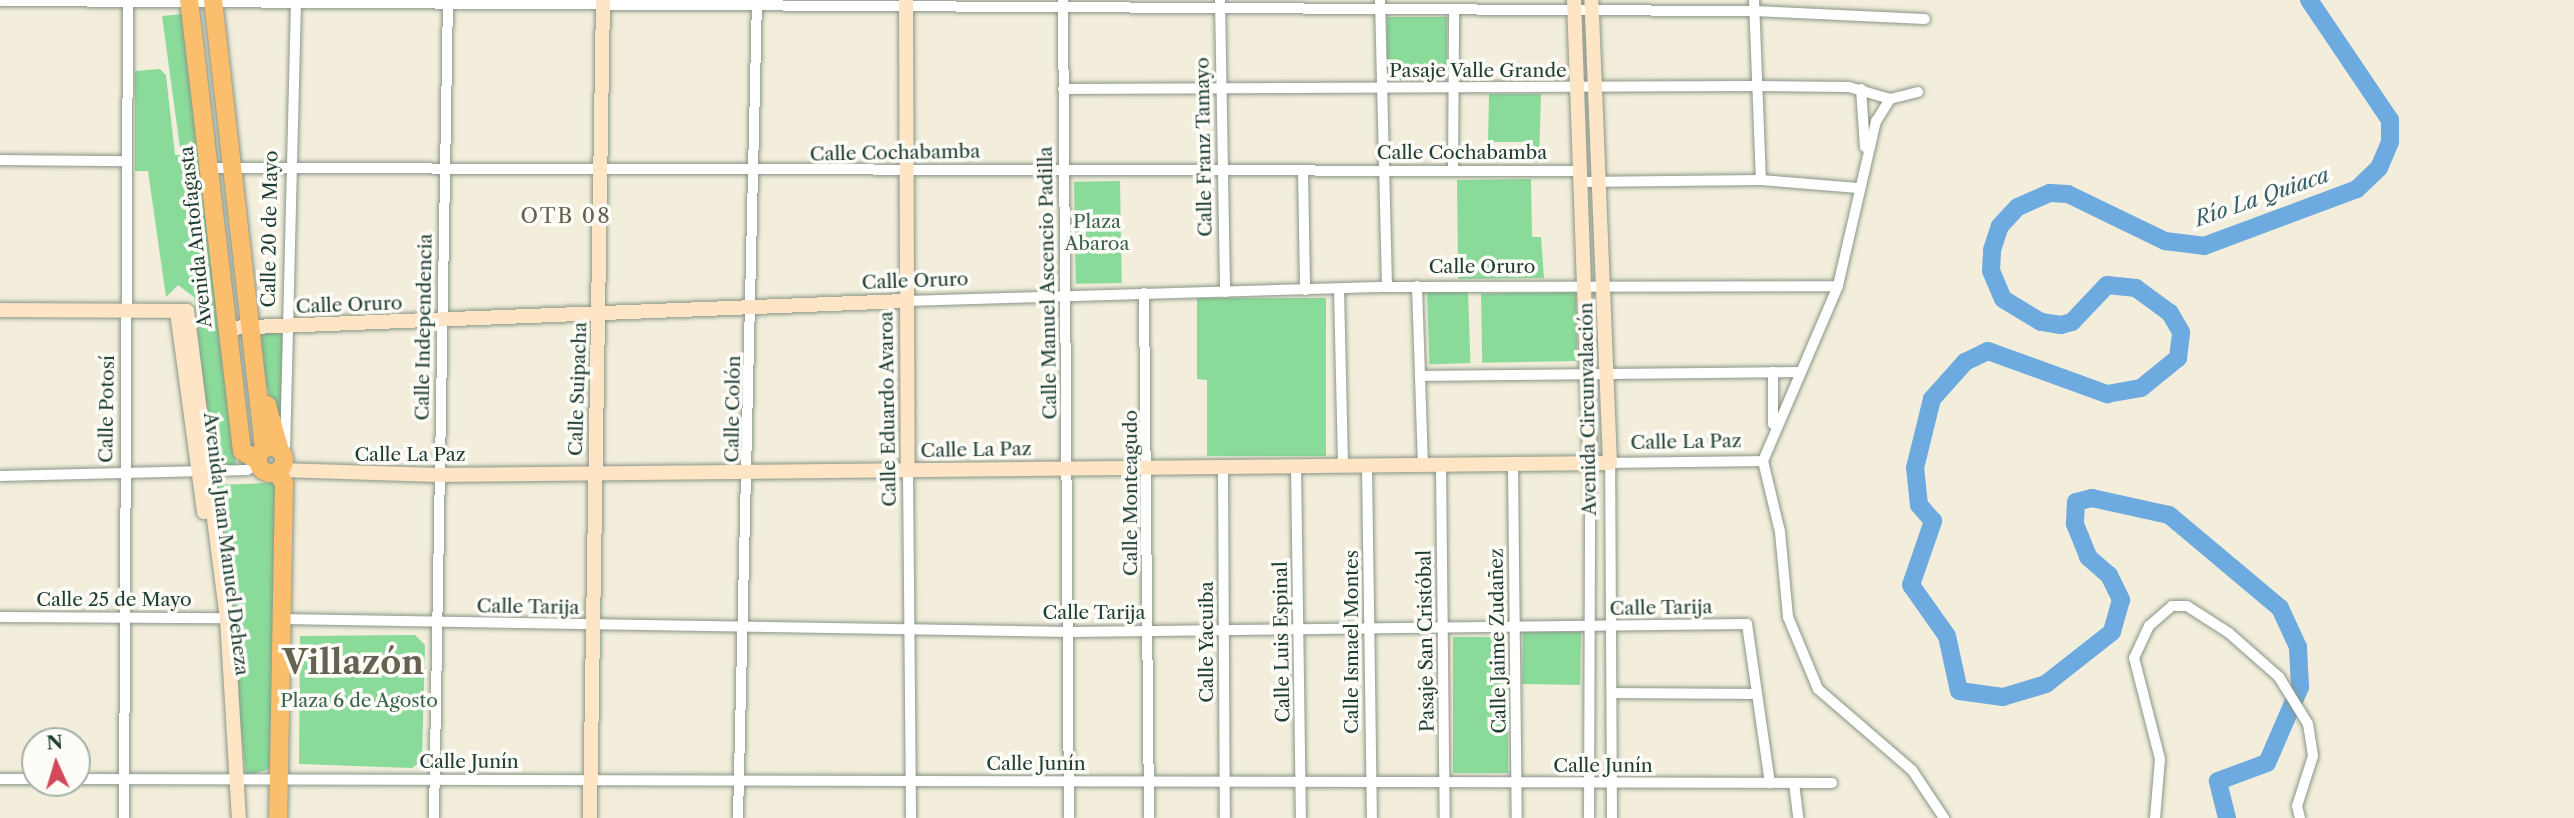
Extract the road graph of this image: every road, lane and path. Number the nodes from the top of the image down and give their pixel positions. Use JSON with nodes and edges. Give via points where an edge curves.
{"nodes":[{"id":1,"x":1220,"y":0,"type":"edge"},
{"id":2,"x":1380,"y":0,"type":"edge"},
{"id":3,"x":0,"y":1,"type":"edge"},
{"id":4,"x":128,"y":1,"type":"edge"},
{"id":5,"x":189,"y":3,"type":"edge"},
{"id":6,"x":213,"y":3,"type":"edge"},
{"id":7,"x":296,"y":3,"type":"edge"},
{"id":8,"x":448,"y":4,"type":"edge"},
{"id":9,"x":603,"y":4,"type":"edge"},
{"id":10,"x":757,"y":4,"type":"edge"},
{"id":11,"x":906,"y":5,"type":"edge"},
{"id":12,"x":1063,"y":5,"type":"edge"},
{"id":13,"x":1754,"y":6,"type":"edge"},
{"id":14,"x":1574,"y":7,"type":"edge"},
{"id":15,"x":1591,"y":7,"type":"edge"},
{"id":16,"x":1219,"y":11,"type":"junction"},
{"id":17,"x":1381,"y":12,"type":"junction"},
{"id":18,"x":1454,"y":13,"type":"junction"},
{"id":19,"x":1925,"y":19,"type":"dead end"},
{"id":20,"x":1754,"y":86,"type":"junction"},
{"id":21,"x":1577,"y":88,"type":"junction"},
{"id":22,"x":1598,"y":88,"type":"junction"},
{"id":23,"x":1063,"y":89,"type":"junction"},
{"id":24,"x":1381,"y":89,"type":"junction"},
{"id":25,"x":1454,"y":89,"type":"junction"},
{"id":26,"x":1861,"y":89,"type":"junction"},
{"id":27,"x":1220,"y":90,"type":"junction"},
{"id":28,"x":1917,"y":92,"type":"dead end"},
{"id":29,"x":1890,"y":99,"type":"junction"},
{"id":30,"x":1865,"y":153,"type":"junction"},
{"id":31,"x":0,"y":160,"type":"edge"},
{"id":32,"x":126,"y":161,"type":"junction"},
{"id":33,"x":232,"y":166,"type":"junction"},
{"id":34,"x":292,"y":166,"type":"junction"},
{"id":35,"x":209,"y":168,"type":"junction"},
{"id":36,"x":444,"y":168,"type":"junction"},
{"id":37,"x":1065,"y":169,"type":"junction"},
{"id":38,"x":1221,"y":169,"type":"junction"},
{"id":39,"x":604,"y":170,"type":"junction"},
{"id":40,"x":905,"y":170,"type":"junction"},
{"id":41,"x":1303,"y":170,"type":"junction"},
{"id":42,"x":1383,"y":171,"type":"junction"},
{"id":43,"x":1454,"y":171,"type":"junction"},
{"id":44,"x":753,"y":172,"type":"junction"},
{"id":45,"x":1581,"y":176,"type":"junction"},
{"id":46,"x":1761,"y":180,"type":"junction"},
{"id":47,"x":1602,"y":181,"type":"junction"},
{"id":48,"x":1857,"y":188,"type":"junction"},
{"id":49,"x":1418,"y":286,"type":"junction"},
{"id":50,"x":1584,"y":286,"type":"junction"},
{"id":51,"x":1838,"y":286,"type":"junction"},
{"id":52,"x":1387,"y":287,"type":"junction"},
{"id":53,"x":1605,"y":287,"type":"junction"},
{"id":54,"x":1339,"y":289,"type":"junction"},
{"id":55,"x":1305,"y":290,"type":"junction"},
{"id":56,"x":1225,"y":292,"type":"junction"},
{"id":57,"x":1144,"y":293,"type":"junction"},
{"id":58,"x":1066,"y":295,"type":"junction"},
{"id":59,"x":906,"y":301,"type":"junction"},
{"id":60,"x":751,"y":304,"type":"junction"},
{"id":61,"x":0,"y":310,"type":"edge"},
{"id":62,"x":126,"y":311,"type":"junction"},
{"id":63,"x":600,"y":311,"type":"junction"},
{"id":64,"x":443,"y":322,"type":"junction"},
{"id":65,"x":290,"y":326,"type":"junction"},
{"id":66,"x":251,"y":327,"type":"junction"},
{"id":67,"x":227,"y":328,"type":"junction"},
{"id":68,"x":1773,"y":372,"type":"junction"},
{"id":69,"x":1798,"y":372,"type":"junction"},
{"id":70,"x":1587,"y":374,"type":"junction"},
{"id":71,"x":1608,"y":374,"type":"junction"},
{"id":72,"x":1421,"y":376,"type":"junction"},
{"id":73,"x":1773,"y":432,"type":"junction"},
{"id":74,"x":271,"y":460,"type":"junction"},
{"id":75,"x":1763,"y":461,"type":"junction"},
{"id":76,"x":1590,"y":463,"type":"junction"},
{"id":77,"x":1610,"y":463,"type":"junction"},
{"id":78,"x":1441,"y":464,"type":"junction"},
{"id":79,"x":1513,"y":464,"type":"junction"},
{"id":80,"x":1367,"y":465,"type":"junction"},
{"id":81,"x":1423,"y":465,"type":"junction"},
{"id":82,"x":1296,"y":466,"type":"junction"},
{"id":83,"x":1343,"y":466,"type":"junction"},
{"id":84,"x":1150,"y":467,"type":"junction"},
{"id":85,"x":1223,"y":467,"type":"junction"},
{"id":86,"x":1067,"y":468,"type":"junction"},
{"id":87,"x":908,"y":470,"type":"junction"},
{"id":88,"x":204,"y":472,"type":"junction"},
{"id":89,"x":750,"y":472,"type":"junction"},
{"id":90,"x":594,"y":473,"type":"junction"},
{"id":91,"x":124,"y":475,"type":"junction"},
{"id":92,"x":438,"y":475,"type":"junction"},
{"id":93,"x":0,"y":476,"type":"edge"},
{"id":94,"x":0,"y":617,"type":"edge"},
{"id":95,"x":121,"y":618,"type":"junction"},
{"id":96,"x":222,"y":618,"type":"junction"},
{"id":97,"x":281,"y":619,"type":"junction"},
{"id":98,"x":437,"y":622,"type":"junction"},
{"id":99,"x":592,"y":626,"type":"junction"},
{"id":100,"x":1589,"y":626,"type":"junction"},
{"id":101,"x":1611,"y":626,"type":"junction"},
{"id":102,"x":745,"y":627,"type":"junction"},
{"id":103,"x":1517,"y":627,"type":"junction"},
{"id":104,"x":1443,"y":628,"type":"junction"},
{"id":105,"x":1299,"y":629,"type":"junction"},
{"id":106,"x":1370,"y":629,"type":"junction"},
{"id":107,"x":908,"y":630,"type":"junction"},
{"id":108,"x":1224,"y":630,"type":"junction"},
{"id":109,"x":1149,"y":631,"type":"junction"},
{"id":110,"x":1070,"y":632,"type":"junction"},
{"id":111,"x":1612,"y":693,"type":"junction"},
{"id":112,"x":1757,"y":694,"type":"junction"},
{"id":113,"x":278,"y":776,"type":"junction"},
{"id":114,"x":0,"y":779,"type":"edge"},
{"id":115,"x":21,"y":779,"type":"edge"},
{"id":116,"x":91,"y":779,"type":"edge"},
{"id":117,"x":124,"y":779,"type":"junction"},
{"id":118,"x":435,"y":779,"type":"junction"},
{"id":119,"x":240,"y":780,"type":"junction"},
{"id":120,"x":591,"y":780,"type":"junction"},
{"id":121,"x":738,"y":780,"type":"junction"},
{"id":122,"x":911,"y":781,"type":"junction"},
{"id":123,"x":1070,"y":782,"type":"junction"},
{"id":124,"x":1149,"y":782,"type":"junction"},
{"id":125,"x":1225,"y":782,"type":"junction"},
{"id":126,"x":1301,"y":782,"type":"junction"},
{"id":127,"x":1370,"y":782,"type":"junction"},
{"id":128,"x":1445,"y":783,"type":"junction"},
{"id":129,"x":1517,"y":783,"type":"junction"},
{"id":130,"x":1588,"y":783,"type":"junction"},
{"id":131,"x":1612,"y":783,"type":"junction"},
{"id":132,"x":1770,"y":783,"type":"junction"},
{"id":133,"x":1794,"y":783,"type":"junction"},
{"id":134,"x":1832,"y":783,"type":"dead end"},
{"id":135,"x":124,"y":818,"type":"edge"},
{"id":136,"x":239,"y":818,"type":"edge"},
{"id":137,"x":278,"y":818,"type":"edge"},
{"id":138,"x":434,"y":818,"type":"edge"},
{"id":139,"x":590,"y":818,"type":"edge"},
{"id":140,"x":738,"y":818,"type":"edge"},
{"id":141,"x":911,"y":818,"type":"edge"},
{"id":142,"x":1069,"y":818,"type":"edge"},
{"id":143,"x":1149,"y":818,"type":"edge"},
{"id":144,"x":1225,"y":818,"type":"edge"},
{"id":145,"x":1301,"y":818,"type":"edge"},
{"id":146,"x":1371,"y":818,"type":"edge"},
{"id":147,"x":1445,"y":818,"type":"edge"},
{"id":148,"x":1517,"y":818,"type":"edge"},
{"id":149,"x":1589,"y":818,"type":"edge"},
{"id":150,"x":1612,"y":818,"type":"edge"},
{"id":151,"x":1798,"y":818,"type":"edge"},
{"id":152,"x":1944,"y":818,"type":"edge"},
{"id":153,"x":2155,"y":818,"type":"edge"},
{"id":154,"x":2300,"y":818,"type":"edge"}],
"edges":[{"from":1,"to":16,"type":"street","name":"Calle Franz Tamayo"},
{"from":2,"to":17,"type":"street"},
{"from":3,"to":4,"type":"street"},
{"from":4,"to":5,"type":"street"},
{"from":4,"to":32,"type":"street","name":"Calle Potosí"},
{"from":5,"to":6,"type":"street"},
{"from":5,"to":35,"type":"highway","name":"Avenida Antofagasta"},
{"from":6,"to":7,"type":"street"},
{"from":6,"to":33,"type":"highway"},
{"from":7,"to":8,"type":"street"},
{"from":7,"to":34,"type":"street","name":"Calle 20 de Mayo"},
{"from":8,"to":9,"type":"street"},
{"from":8,"to":36,"type":"street","name":"Calle Independencia"},
{"from":9,"to":10,"type":"street"},
{"from":9,"to":39,"type":"main road","name":"Calle Suipacha"},
{"from":10,"to":11,"type":"street"},
{"from":10,"to":44,"type":"street","name":"Calle Colón"},
{"from":11,"to":12,"type":"street"},
{"from":11,"to":40,"type":"main road","name":"Calle Eduardo Avaroa"},
{"from":12,"to":16,"type":"street"},
{"from":12,"to":23,"type":"street","name":"Calle Manuel Ascencio Padilla"},
{"from":13,"to":15,"type":"street"},
{"from":13,"to":19,"type":"street"},
{"from":13,"to":20,"type":"street"},
{"from":14,"to":15,"type":"street"},
{"from":14,"to":18,"type":"street"},
{"from":14,"to":21,"type":"main road","name":"Avenida Circunvalación"},
{"from":15,"to":22,"type":"main road","name":"Avenida Circunvalación"},
{"from":16,"to":17,"type":"street"},
{"from":16,"to":27,"type":"street","name":"Calle Franz Tamayo"},
{"from":17,"to":18,"type":"street"},
{"from":17,"to":24,"type":"street"},
{"from":18,"to":25,"type":"street"},
{"from":20,"to":22,"type":"street","name":"Pasaje Valle Grande"},
{"from":20,"to":26,"type":"street","name":"Pasaje Valle Grande"},
{"from":20,"to":46,"type":"street"},
{"from":21,"to":22,"type":"street","name":"Pasaje Valle Grande"},
{"from":21,"to":25,"type":"street","name":"Pasaje Valle Grande"},
{"from":21,"to":45,"type":"main road","name":"Avenida Circunvalación"},
{"from":22,"to":47,"type":"main road","name":"Avenida Circunvalación"},
{"from":23,"to":27,"type":"street","name":"Pasaje Valle Grande"},
{"from":23,"to":37,"type":"street","name":"Calle Manuel Ascencio Padilla"},
{"from":24,"to":25,"type":"street","name":"Pasaje Valle Grande"},
{"from":24,"to":27,"type":"street","name":"Pasaje Valle Grande"},
{"from":24,"to":42,"type":"street"},
{"from":25,"to":43,"type":"street"},
{"from":26,"to":29,"type":"street","name":"Pasaje Valle Grande"},
{"from":26,"to":30,"type":"street"},
{"from":27,"to":38,"type":"street","name":"Calle Franz Tamayo"},
{"from":28,"to":29,"type":"street"},
{"from":29,"to":30,"type":"street"},
{"from":30,"to":48,"type":"street"},
{"from":31,"to":32,"type":"street"},
{"from":32,"to":62,"type":"street","name":"Calle Potosí"},
{"from":33,"to":34,"type":"street","name":"Calle Cochabamba"},
{"from":33,"to":35,"type":"street","name":"Calle Cochabamba"},
{"from":33,"to":66,"type":"highway"},
{"from":34,"to":36,"type":"street","name":"Calle Cochabamba"},
{"from":34,"to":65,"type":"street","name":"Calle 20 de Mayo"},
{"from":35,"to":67,"type":"highway","name":"Avenida Antofagasta"},
{"from":36,"to":39,"type":"street","name":"Calle Cochabamba"},
{"from":36,"to":64,"type":"street","name":"Calle Independencia"},
{"from":37,"to":38,"type":"street","name":"Calle Cochabamba"},
{"from":37,"to":40,"type":"street","name":"Calle Cochabamba"},
{"from":37,"to":58,"type":"street","name":"Calle Manuel Ascencio Padilla"},
{"from":38,"to":41,"type":"street","name":"Calle Cochabamba"},
{"from":38,"to":56,"type":"street","name":"Calle Franz Tamayo"},
{"from":39,"to":44,"type":"street","name":"Calle Cochabamba"},
{"from":39,"to":63,"type":"main road","name":"Calle Suipacha"},
{"from":40,"to":44,"type":"street","name":"Calle Cochabamba"},
{"from":40,"to":59,"type":"main road","name":"Calle Eduardo Avaroa"},
{"from":41,"to":42,"type":"street","name":"Calle Cochabamba"},
{"from":41,"to":55,"type":"street"},
{"from":42,"to":43,"type":"street","name":"Calle Cochabamba"},
{"from":42,"to":52,"type":"street"},
{"from":43,"to":45,"type":"street","name":"Calle Cochabamba"},
{"from":44,"to":60,"type":"street","name":"Calle Colón"},
{"from":45,"to":47,"type":"street","name":"Calle Cochabamba"},
{"from":45,"to":50,"type":"main road","name":"Avenida Circunvalación"},
{"from":46,"to":47,"type":"street","name":"Calle Cochabamba"},
{"from":46,"to":48,"type":"street","name":"Calle Cochabamba"},
{"from":47,"to":53,"type":"main road","name":"Avenida Circunvalación"},
{"from":48,"to":51,"type":"street"},
{"from":49,"to":50,"type":"street","name":"Calle Oruro"},
{"from":49,"to":52,"type":"street","name":"Calle Oruro"},
{"from":49,"to":72,"type":"street"},
{"from":50,"to":53,"type":"street","name":"Calle Oruro"},
{"from":50,"to":70,"type":"main road","name":"Avenida Circunvalación"},
{"from":51,"to":53,"type":"street","name":"Calle Oruro"},
{"from":51,"to":69,"type":"street"},
{"from":52,"to":54,"type":"street","name":"Calle Oruro"},
{"from":53,"to":71,"type":"main road","name":"Avenida Circunvalación"},
{"from":54,"to":55,"type":"street","name":"Calle Oruro"},
{"from":54,"to":83,"type":"street"},
{"from":55,"to":56,"type":"street","name":"Calle Oruro"},
{"from":56,"to":57,"type":"street","name":"Calle Oruro"},
{"from":57,"to":58,"type":"street","name":"Calle Oruro"},
{"from":57,"to":84,"type":"street","name":"Calle Monteagudo"},
{"from":58,"to":59,"type":"street","name":"Calle Oruro"},
{"from":58,"to":86,"type":"street","name":"Calle Manuel Ascencio Padilla"},
{"from":59,"to":60,"type":"main road","name":"Calle Oruro"},
{"from":59,"to":87,"type":"main road","name":"Calle Eduardo Avaroa"},
{"from":60,"to":63,"type":"main road","name":"Calle Oruro"},
{"from":60,"to":89,"type":"street","name":"Calle Colón"},
{"from":61,"to":62,"type":"main road"},
{"from":62,"to":88,"type":"main road","name":"Avenida Juan Manuel Deheza","via":[[182,311]]},
{"from":62,"to":91,"type":"street","name":"Calle Potosí"},
{"from":63,"to":64,"type":"main road","name":"Calle Oruro"},
{"from":63,"to":90,"type":"main road","name":"Calle Suipacha"},
{"from":64,"to":65,"type":"main road","name":"Calle Oruro"},
{"from":64,"to":92,"type":"street","name":"Calle Independencia"},
{"from":65,"to":66,"type":"main road","name":"Calle Oruro"},
{"from":65,"to":74,"type":"street","name":"Calle 20 de Mayo"},
{"from":66,"to":67,"type":"main road","name":"Calle Oruro"},
{"from":66,"to":74,"type":"highway"},
{"from":67,"to":74,"type":"highway","name":"Avenida Antofagasta","via":[[242,451]]},
{"from":68,"to":69,"type":"street"},
{"from":68,"to":71,"type":"street"},
{"from":68,"to":73,"type":"street"},
{"from":69,"to":73,"type":"street"},
{"from":70,"to":71,"type":"street"},
{"from":70,"to":72,"type":"street"},
{"from":70,"to":76,"type":"main road","name":"Avenida Circunvalación"},
{"from":71,"to":77,"type":"main road","name":"Avenida Circunvalación"},
{"from":72,"to":81,"type":"street"},
{"from":73,"to":75,"type":"street"},
{"from":74,"to":88,"type":"street"},
{"from":74,"to":92,"type":"main road","name":"Calle La Paz"},
{"from":74,"to":97,"type":"highway","name":"Calle 20 de Mayo","via":[[284,483]]},
{"from":75,"to":77,"type":"street","name":"Calle La Paz"},
{"from":75,"to":152,"type":"street","via":[[1780,532],[1788,617],[1818,689],[1912,770]]},
{"from":76,"to":77,"type":"main road","name":"Calle La Paz"},
{"from":76,"to":79,"type":"main road","name":"Calle La Paz"},
{"from":76,"to":100,"type":"street","name":"Avenida Circunvalación"},
{"from":77,"to":101,"type":"street","name":"Avenida Circunvalación"},
{"from":78,"to":79,"type":"main road","name":"Calle La Paz"},
{"from":78,"to":81,"type":"main road","name":"Calle La Paz"},
{"from":78,"to":104,"type":"street","name":"Pasaje San Cristóbal"},
{"from":79,"to":103,"type":"street","name":"Calle Jaime Zudañez"},
{"from":80,"to":81,"type":"main road","name":"Calle La Paz"},
{"from":80,"to":83,"type":"main road","name":"Calle La Paz"},
{"from":80,"to":106,"type":"street","name":"Calle Ismael Montes"},
{"from":82,"to":83,"type":"main road","name":"Calle La Paz"},
{"from":82,"to":85,"type":"main road","name":"Calle La Paz"},
{"from":82,"to":105,"type":"street","name":"Calle Luis Espinal"},
{"from":84,"to":85,"type":"main road","name":"Calle La Paz"},
{"from":84,"to":86,"type":"main road","name":"Calle La Paz"},
{"from":84,"to":109,"type":"street","name":"Calle Monteagudo"},
{"from":85,"to":108,"type":"street","name":"Calle Yacuiba"},
{"from":86,"to":87,"type":"main road","name":"Calle La Paz"},
{"from":86,"to":110,"type":"street","name":"Calle Manuel Ascencio Padilla"},
{"from":87,"to":89,"type":"main road","name":"Calle La Paz"},
{"from":87,"to":107,"type":"street","name":"Calle Eduardo Avaroa"},
{"from":88,"to":91,"type":"street"},
{"from":88,"to":96,"type":"main road","name":"Avenida Juan Manuel Deheza"},
{"from":89,"to":90,"type":"main road","name":"Calle La Paz"},
{"from":89,"to":102,"type":"street","name":"Calle Colón"},
{"from":90,"to":92,"type":"main road","name":"Calle La Paz"},
{"from":90,"to":99,"type":"main road","name":"Calle Suipacha"},
{"from":91,"to":93,"type":"street"},
{"from":91,"to":95,"type":"street","name":"Calle Potosí"},
{"from":92,"to":98,"type":"street","name":"Calle Independencia"},
{"from":94,"to":95,"type":"street","name":"Calle 25 de Mayo"},
{"from":95,"to":96,"type":"street","name":"Calle 25 de Mayo"},
{"from":95,"to":117,"type":"street","name":"Calle Potosí"},
{"from":96,"to":119,"type":"main road","name":"Avenida Juan Manuel Deheza"},
{"from":97,"to":98,"type":"street","name":"Calle Tarija"},
{"from":97,"to":113,"type":"highway","name":"Calle 20 de Mayo"},
{"from":98,"to":99,"type":"street","name":"Calle Tarija"},
{"from":98,"to":118,"type":"street","name":"Calle Independencia"},
{"from":99,"to":102,"type":"street","name":"Calle Tarija"},
{"from":99,"to":120,"type":"main road","name":"Calle Suipacha"},
{"from":100,"to":101,"type":"street","name":"Calle Tarija"},
{"from":100,"to":103,"type":"street","name":"Calle Tarija"},
{"from":100,"to":130,"type":"street","name":"Avenida Circunvalación"},
{"from":101,"to":111,"type":"street","name":"Avenida Circunvalación"},
{"from":101,"to":112,"type":"street","name":"Calle Tarija","via":[[1747,624]]},
{"from":102,"to":107,"type":"street","name":"Calle Tarija"},
{"from":102,"to":121,"type":"street","name":"Calle Colón"},
{"from":103,"to":104,"type":"street","name":"Calle Tarija"},
{"from":103,"to":129,"type":"street","name":"Calle Jaime Zudañez"},
{"from":104,"to":106,"type":"street","name":"Calle Tarija"},
{"from":104,"to":128,"type":"street","name":"Pasaje San Cristóbal"},
{"from":105,"to":106,"type":"street","name":"Calle Tarija"},
{"from":105,"to":108,"type":"street","name":"Calle Tarija"},
{"from":105,"to":126,"type":"street","name":"Calle Luis Espinal"},
{"from":106,"to":127,"type":"street","name":"Calle Ismael Montes"},
{"from":107,"to":110,"type":"street","name":"Calle Tarija"},
{"from":107,"to":122,"type":"street","name":"Calle Eduardo Avaroa"},
{"from":108,"to":109,"type":"street","name":"Calle Tarija"},
{"from":108,"to":125,"type":"street","name":"Calle Yacuiba"},
{"from":109,"to":110,"type":"street","name":"Calle Tarija"},
{"from":109,"to":124,"type":"street","name":"Calle Monteagudo"},
{"from":110,"to":123,"type":"street","name":"Calle Manuel Ascencio Padilla"},
{"from":111,"to":112,"type":"street"},
{"from":111,"to":131,"type":"street","name":"Avenida Circunvalación"},
{"from":112,"to":132,"type":"street","name":"Calle Tarija"},
{"from":113,"to":118,"type":"street","name":"Calle Junín"},
{"from":113,"to":119,"type":"street","name":"Calle Junín"},
{"from":113,"to":137,"type":"highway","name":"Calle 20 de Mayo"},
{"from":114,"to":115,"type":"street"},
{"from":116,"to":117,"type":"street","name":"Calle Junín"},
{"from":117,"to":119,"type":"street","name":"Calle Junín"},
{"from":117,"to":135,"type":"street","name":"Calle Potosí"},
{"from":118,"to":120,"type":"street","name":"Calle Junín"},
{"from":118,"to":138,"type":"street","name":"Calle Independencia"},
{"from":119,"to":136,"type":"main road","name":"Avenida Juan Manuel Deheza"},
{"from":120,"to":121,"type":"street","name":"Calle Junín"},
{"from":120,"to":139,"type":"main road","name":"Calle Suipacha"},
{"from":121,"to":122,"type":"street","name":"Calle Junín"},
{"from":121,"to":140,"type":"street","name":"Calle Colón"},
{"from":122,"to":123,"type":"street","name":"Calle Junín"},
{"from":122,"to":141,"type":"street","name":"Calle Eduardo Avaroa"},
{"from":123,"to":124,"type":"street","name":"Calle Junín"},
{"from":123,"to":142,"type":"street","name":"Calle Manuel Ascencio Padilla"},
{"from":124,"to":125,"type":"street","name":"Calle Junín"},
{"from":124,"to":143,"type":"street","name":"Calle Monteagudo"},
{"from":125,"to":126,"type":"street","name":"Calle Junín"},
{"from":125,"to":144,"type":"street","name":"Calle Yacuiba"},
{"from":126,"to":127,"type":"street","name":"Calle Junín"},
{"from":126,"to":145,"type":"street","name":"Calle Luis Espinal"},
{"from":127,"to":128,"type":"street","name":"Calle Junín"},
{"from":127,"to":146,"type":"street","name":"Calle Ismael Montes"},
{"from":128,"to":129,"type":"street","name":"Calle Junín"},
{"from":128,"to":147,"type":"street","name":"Pasaje San Cristóbal"},
{"from":129,"to":130,"type":"street","name":"Calle Junín"},
{"from":129,"to":148,"type":"street","name":"Calle Jaime Zudañez"},
{"from":130,"to":131,"type":"street","name":"Calle Junín"},
{"from":130,"to":149,"type":"street","name":"Avenida Circunvalación"},
{"from":131,"to":132,"type":"street","name":"Calle Junín"},
{"from":131,"to":150,"type":"street","name":"Avenida Circunvalación"},
{"from":132,"to":133,"type":"street","name":"Calle Junín"},
{"from":133,"to":134,"type":"street","name":"Calle Junín"},
{"from":133,"to":151,"type":"street"},
{"from":153,"to":154,"type":"street","via":[[2160,759],[2134,658],[2160,613],[2187,606],[2279,677],[2311,741],[2297,806]]}]}
